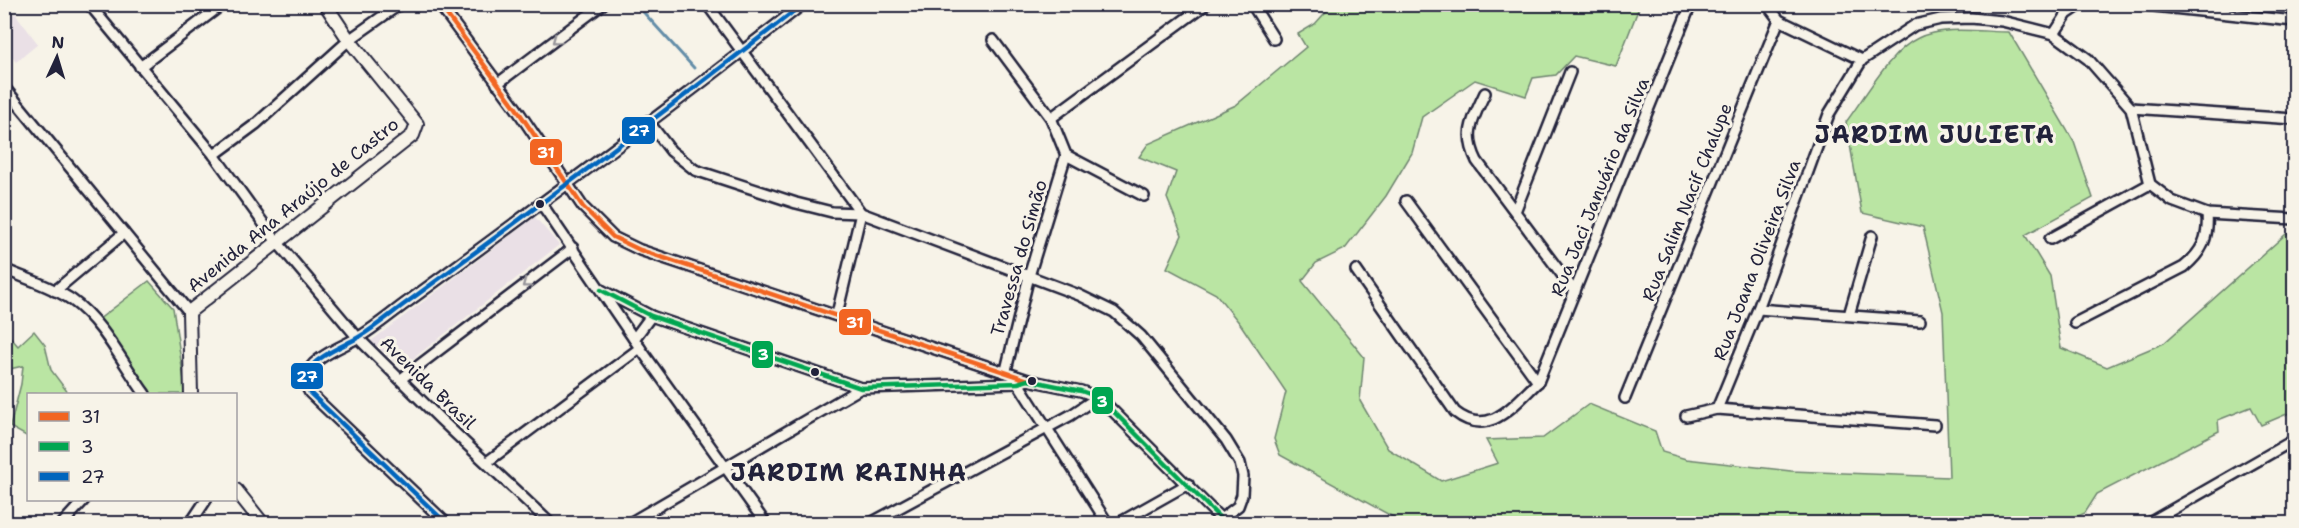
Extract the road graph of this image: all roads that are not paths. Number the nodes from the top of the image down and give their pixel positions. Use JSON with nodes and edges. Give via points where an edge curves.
{"nodes":[{"id":1,"x":89,"y":4,"type":"edge"},
{"id":2,"x":224,"y":4,"type":"edge"},
{"id":3,"x":325,"y":4,"type":"edge"},
{"id":4,"x":400,"y":4,"type":"edge"},
{"id":5,"x":439,"y":4,"type":"edge"},
{"id":6,"x":603,"y":4,"type":"edge"},
{"id":7,"x":707,"y":4,"type":"edge"},
{"id":8,"x":803,"y":4,"type":"edge"},
{"id":9,"x":1206,"y":4,"type":"edge"},
{"id":10,"x":1251,"y":4,"type":"edge"},
{"id":11,"x":1691,"y":4,"type":"edge"},
{"id":12,"x":1767,"y":4,"type":"edge"},
{"id":13,"x":2082,"y":4,"type":"edge"},
{"id":14,"x":2135,"y":4,"type":"edge"},
{"id":15,"x":1779,"y":20,"type":"junction"},
{"id":16,"x":2295,"y":21,"type":"edge"},
{"id":17,"x":2054,"y":34,"type":"junction"},
{"id":18,"x":1274,"y":39,"type":"dead end"},
{"id":19,"x":349,"y":40,"type":"junction"},
{"id":20,"x":993,"y":40,"type":"dead end"},
{"id":21,"x":743,"y":51,"type":"junction"},
{"id":22,"x":1862,"y":60,"type":"junction"},
{"id":23,"x":140,"y":67,"type":"junction"},
{"id":24,"x":1570,"y":72,"type":"dead end"},
{"id":25,"x":497,"y":84,"type":"junction"},
{"id":26,"x":1485,"y":93,"type":"dead end"},
{"id":27,"x":7,"y":94,"type":"edge"},
{"id":28,"x":2132,"y":108,"type":"junction"},
{"id":29,"x":1051,"y":118,"type":"junction"},
{"id":30,"x":2295,"y":119,"type":"edge"},
{"id":31,"x":648,"y":122,"type":"junction"},
{"id":32,"x":214,"y":155,"type":"junction"},
{"id":33,"x":1066,"y":155,"type":"junction"},
{"id":34,"x":567,"y":182,"type":"junction"},
{"id":35,"x":2150,"y":184,"type":"junction"},
{"id":36,"x":1144,"y":196,"type":"dead end"},
{"id":37,"x":1406,"y":201,"type":"dead end"},
{"id":38,"x":540,"y":203,"type":"junction"},
{"id":39,"x":1516,"y":209,"type":"junction"},
{"id":40,"x":861,"y":213,"type":"junction"},
{"id":41,"x":2207,"y":214,"type":"junction"},
{"id":42,"x":2295,"y":219,"type":"edge"},
{"id":43,"x":124,"y":233,"type":"junction"},
{"id":44,"x":1872,"y":236,"type":"dead end"},
{"id":45,"x":2050,"y":239,"type":"dead end"},
{"id":46,"x":277,"y":242,"type":"junction"},
{"id":47,"x":573,"y":248,"type":"junction"},
{"id":48,"x":4,"y":269,"type":"edge"},
{"id":49,"x":1356,"y":270,"type":"dead end"},
{"id":50,"x":1029,"y":276,"type":"junction"},
{"id":51,"x":601,"y":290,"type":"junction"},
{"id":52,"x":55,"y":291,"type":"junction"},
{"id":53,"x":1575,"y":292,"type":"junction"},
{"id":54,"x":1758,"y":309,"type":"junction"},
{"id":55,"x":189,"y":312,"type":"junction"},
{"id":56,"x":837,"y":314,"type":"junction"},
{"id":57,"x":1849,"y":315,"type":"junction"},
{"id":58,"x":651,"y":316,"type":"junction"},
{"id":59,"x":1920,"y":321,"type":"dead end"},
{"id":60,"x":2075,"y":323,"type":"dead end"},
{"id":61,"x":358,"y":338,"type":"junction"},
{"id":62,"x":634,"y":339,"type":"junction"},
{"id":63,"x":640,"y":348,"type":"junction"},
{"id":64,"x":1006,"y":370,"type":"junction"},
{"id":65,"x":401,"y":379,"type":"junction"},
{"id":66,"x":1028,"y":380,"type":"junction"},
{"id":67,"x":1538,"y":382,"type":"junction"},
{"id":68,"x":1018,"y":383,"type":"junction"},
{"id":69,"x":861,"y":388,"type":"junction"},
{"id":70,"x":144,"y":393,"type":"edge"},
{"id":71,"x":191,"y":393,"type":"edge"},
{"id":72,"x":1098,"y":397,"type":"junction"},
{"id":73,"x":1625,"y":398,"type":"dead end"},
{"id":74,"x":1717,"y":409,"type":"junction"},
{"id":75,"x":1686,"y":416,"type":"dead end"},
{"id":76,"x":1935,"y":425,"type":"dead end"},
{"id":77,"x":1045,"y":428,"type":"junction"},
{"id":78,"x":2295,"y":440,"type":"edge"},
{"id":79,"x":487,"y":462,"type":"junction"},
{"id":80,"x":726,"y":468,"type":"junction"},
{"id":81,"x":1188,"y":484,"type":"junction"},
{"id":82,"x":237,"y":491,"type":"edge"},
{"id":83,"x":83,"y":501,"type":"edge"},
{"id":84,"x":205,"y":501,"type":"edge"},
{"id":85,"x":1224,"y":521,"type":"edge"},
{"id":86,"x":62,"y":524,"type":"edge"},
{"id":87,"x":190,"y":524,"type":"edge"},
{"id":88,"x":263,"y":524,"type":"edge"},
{"id":89,"x":447,"y":524,"type":"edge"},
{"id":90,"x":551,"y":524,"type":"edge"},
{"id":91,"x":628,"y":524,"type":"edge"},
{"id":92,"x":766,"y":524,"type":"edge"},
{"id":93,"x":869,"y":524,"type":"edge"},
{"id":94,"x":1108,"y":524,"type":"edge"},
{"id":95,"x":1116,"y":524,"type":"edge"},
{"id":96,"x":2146,"y":524,"type":"edge"}],
"edges":[{"from":1,"to":23,"type":"street","name":"Avenida Brasil"},
{"from":2,"to":23,"type":"street"},
{"from":3,"to":19,"type":"street"},
{"from":4,"to":19,"type":"street"},
{"from":5,"to":25,"type":"street"},
{"from":6,"to":25,"type":"street","one_way":true},
{"from":7,"to":21,"type":"street"},
{"from":8,"to":21,"type":"street"},
{"from":9,"to":29,"type":"street"},
{"from":10,"to":18,"type":"street"},
{"from":11,"to":53,"type":"street","name":"Rua Jaci Januário da Silva"},
{"from":12,"to":15,"type":"street"},
{"from":13,"to":17,"type":"street","via":[[2067,14]]},
{"from":14,"to":16,"type":"street"},
{"from":15,"to":22,"type":"street"},
{"from":15,"to":73,"type":"street","name":"Rua Salim Nacif Chalupe"},
{"from":17,"to":22,"type":"street","via":[[2002,21],[1941,19],[1916,25]]},
{"from":17,"to":28,"type":"street","via":[[2088,59]]},
{"from":19,"to":32,"type":"street","via":[[256,124]]},
{"from":19,"to":46,"type":"street","name":"Avenida Ana Araújo de Castro","via":[[417,124],[412,135]]},
{"from":20,"to":29,"type":"street"},
{"from":21,"to":31,"type":"street"},
{"from":21,"to":40,"type":"street"},
{"from":22,"to":54,"type":"street","name":"Rua Joana Oliveira Silva","via":[[1829,114]]},
{"from":23,"to":32,"type":"street","name":"Avenida Brasil"},
{"from":24,"to":39,"type":"street"},
{"from":25,"to":34,"type":"street"},
{"from":26,"to":39,"type":"street","via":[[1469,134],[1470,147]]},
{"from":27,"to":43,"type":"street"},
{"from":28,"to":30,"type":"street"},
{"from":28,"to":35,"type":"street"},
{"from":29,"to":33,"type":"street"},
{"from":31,"to":34,"type":"street"},
{"from":31,"to":40,"type":"street","via":[[671,151],[695,170],[796,203],[832,212]]},
{"from":32,"to":46,"type":"street","name":"Avenida Brasil"},
{"from":33,"to":36,"type":"street"},
{"from":33,"to":50,"type":"street","name":"Travessa do Simão"},
{"from":34,"to":38,"type":"street"},
{"from":34,"to":56,"type":"street","via":[[597,223],[613,237],[640,250]]},
{"from":35,"to":41,"type":"street","via":[[2172,201]]},
{"from":35,"to":45,"type":"street"},
{"from":37,"to":67,"type":"street"},
{"from":38,"to":47,"type":"street"},
{"from":38,"to":61,"type":"street"},
{"from":39,"to":53,"type":"street"},
{"from":40,"to":50,"type":"street"},
{"from":40,"to":56,"type":"street"},
{"from":41,"to":42,"type":"street"},
{"from":41,"to":60,"type":"street","via":[[2209,230],[2204,244],[2184,267]]},
{"from":43,"to":52,"type":"street"},
{"from":43,"to":55,"type":"street"},
{"from":44,"to":57,"type":"street"},
{"from":46,"to":55,"type":"street","name":"Avenida Ana Araújo de Castro"},
{"from":46,"to":61,"type":"street","name":"Avenida Brasil"},
{"from":47,"to":51,"type":"street"},
{"from":47,"to":65,"type":"street","one_way":true},
{"from":48,"to":52,"type":"street"},
{"from":49,"to":67,"type":"street","via":[[1455,412],[1468,422],[1482,424],[1494,420]]},
{"from":50,"to":64,"type":"street","name":"Travessa do Simão"},
{"from":50,"to":85,"type":"street","via":[[1114,312],[1141,336],[1226,440],[1243,476],[1238,506]]},
{"from":51,"to":58,"type":"street"},
{"from":51,"to":62,"type":"street"},
{"from":52,"to":70,"type":"street","via":[[71,299],[97,325]]},
{"from":53,"to":67,"type":"street","name":"Rua Jaci Januário da Silva"},
{"from":54,"to":57,"type":"street"},
{"from":54,"to":74,"type":"street","name":"Rua Joana Oliveira Silva"},
{"from":55,"to":71,"type":"street"},
{"from":56,"to":64,"type":"street"},
{"from":57,"to":59,"type":"street"},
{"from":58,"to":62,"type":"street"},
{"from":58,"to":69,"type":"street"},
{"from":61,"to":65,"type":"street","name":"Avenida Brasil"},
{"from":61,"to":89,"type":"street","via":[[311,366],[306,385]]},
{"from":62,"to":63,"type":"street"},
{"from":63,"to":79,"type":"street"},
{"from":63,"to":80,"type":"street"},
{"from":64,"to":66,"type":"street"},
{"from":65,"to":79,"type":"street","name":"Avenida Brasil"},
{"from":66,"to":68,"type":"street"},
{"from":66,"to":72,"type":"street"},
{"from":68,"to":69,"type":"street"},
{"from":68,"to":77,"type":"street"},
{"from":69,"to":80,"type":"street"},
{"from":72,"to":77,"type":"street"},
{"from":72,"to":81,"type":"street"},
{"from":74,"to":75,"type":"street"},
{"from":74,"to":76,"type":"street"},
{"from":77,"to":93,"type":"street"},
{"from":77,"to":94,"type":"street"},
{"from":78,"to":96,"type":"street"},
{"from":79,"to":90,"type":"street","name":"Avenida Brasil"},
{"from":80,"to":91,"type":"street"},
{"from":80,"to":92,"type":"street"},
{"from":81,"to":85,"type":"street"},
{"from":81,"to":95,"type":"street"},
{"from":82,"to":88,"type":"street"},
{"from":83,"to":86,"type":"street"},
{"from":84,"to":87,"type":"street"}]}
